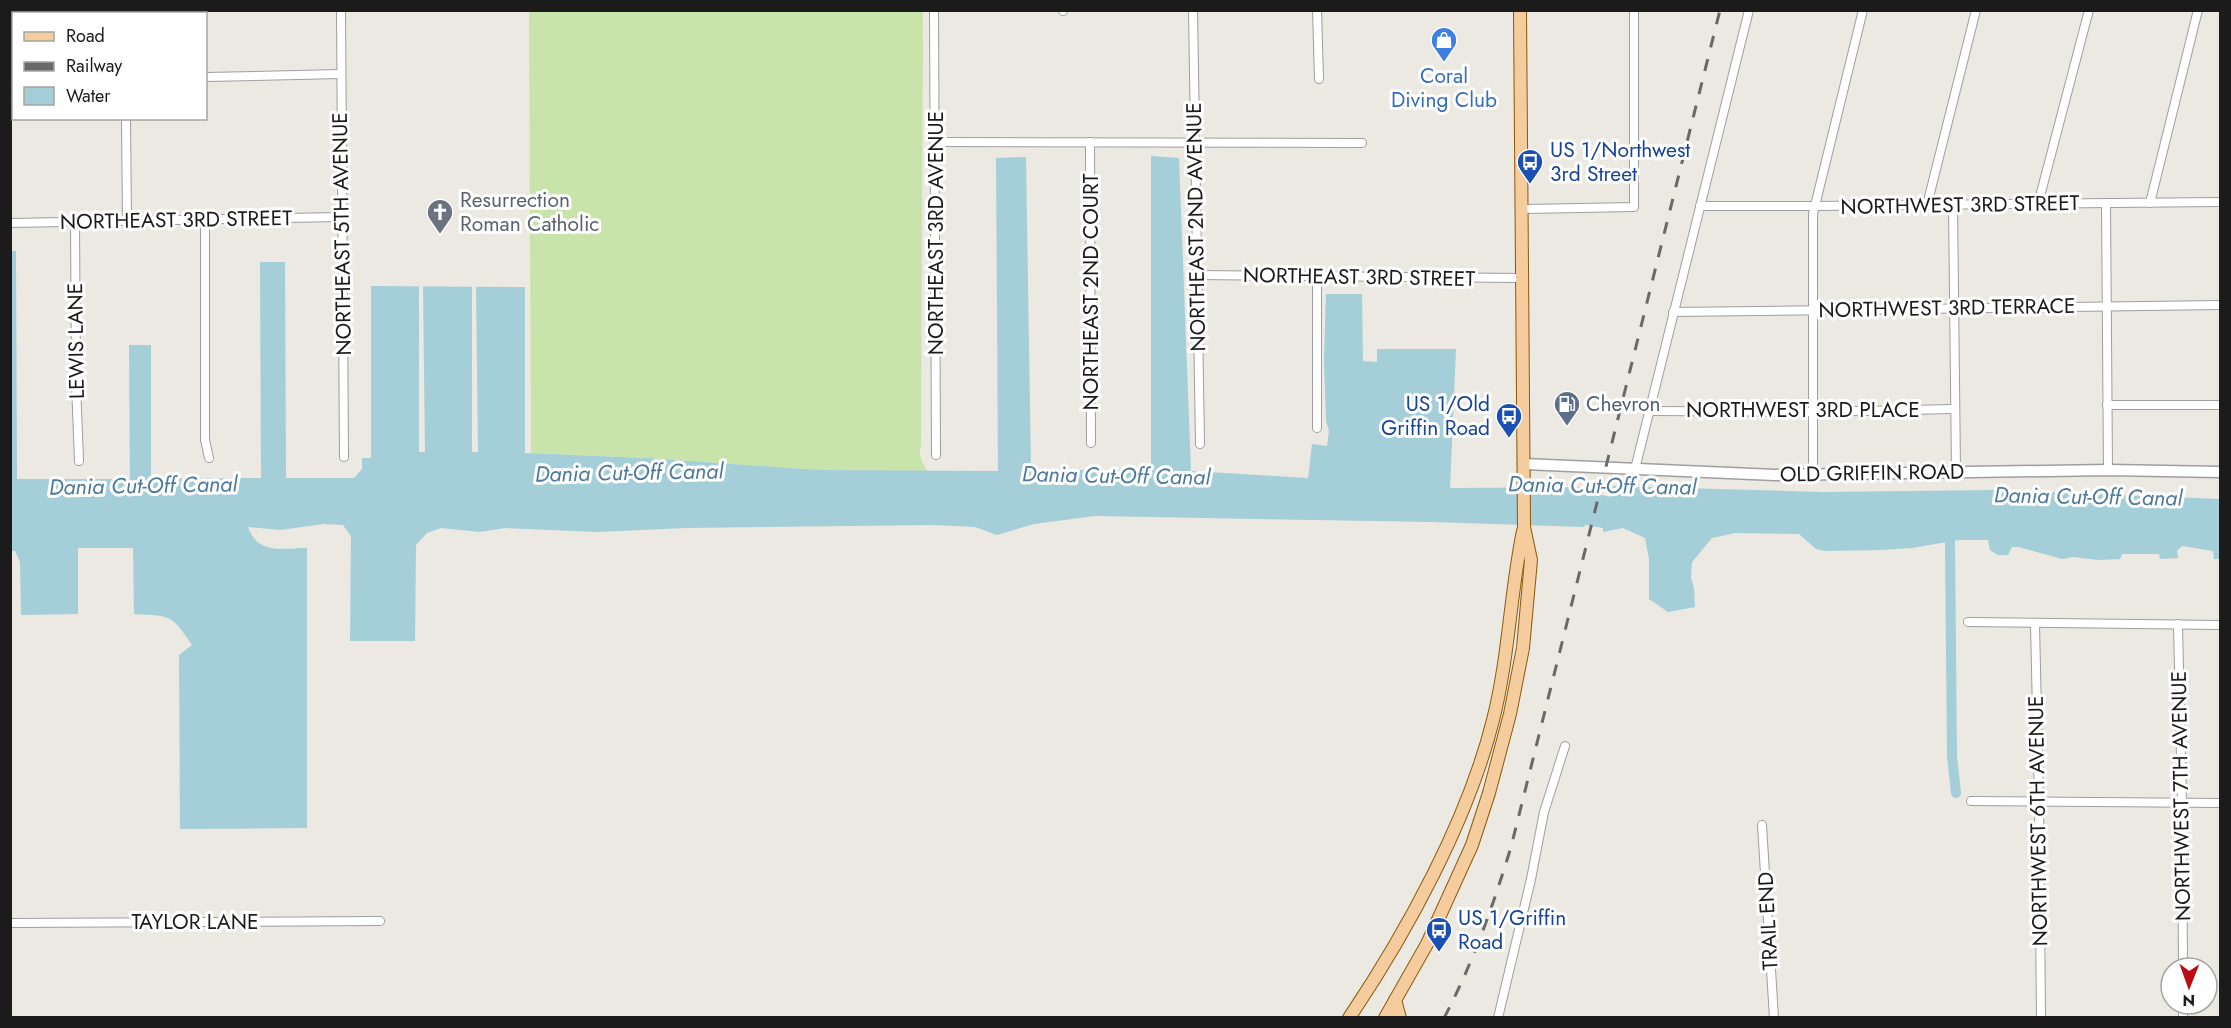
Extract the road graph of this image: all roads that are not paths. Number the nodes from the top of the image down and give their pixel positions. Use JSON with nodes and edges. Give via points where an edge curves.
{"nodes":[{"id":1,"x":341,"y":10,"type":"edge"},
{"id":2,"x":934,"y":10,"type":"edge"},
{"id":3,"x":1193,"y":10,"type":"edge"},
{"id":4,"x":1317,"y":10,"type":"edge"},
{"id":5,"x":1520,"y":10,"type":"edge"},
{"id":6,"x":1634,"y":10,"type":"edge"},
{"id":7,"x":1749,"y":10,"type":"edge"},
{"id":8,"x":1863,"y":10,"type":"edge"},
{"id":9,"x":1976,"y":10,"type":"edge"},
{"id":10,"x":2089,"y":10,"type":"edge"},
{"id":11,"x":2198,"y":10,"type":"edge"},
{"id":12,"x":340,"y":74,"type":"junction"},
{"id":13,"x":207,"y":77,"type":"edge"},
{"id":14,"x":1319,"y":79,"type":"dead end"},
{"id":15,"x":126,"y":120,"type":"edge"},
{"id":16,"x":936,"y":142,"type":"junction"},
{"id":17,"x":1090,"y":142,"type":"junction"},
{"id":18,"x":1194,"y":142,"type":"junction"},
{"id":19,"x":1362,"y":143,"type":"dead end"},
{"id":20,"x":2220,"y":202,"type":"edge"},
{"id":21,"x":2106,"y":203,"type":"junction"},
{"id":22,"x":2150,"y":203,"type":"junction"},
{"id":23,"x":1953,"y":204,"type":"junction"},
{"id":24,"x":2038,"y":204,"type":"junction"},
{"id":25,"x":1928,"y":205,"type":"junction"},
{"id":26,"x":1700,"y":206,"type":"junction"},
{"id":27,"x":1815,"y":206,"type":"junction"},
{"id":28,"x":1521,"y":209,"type":"junction"},
{"id":29,"x":342,"y":217,"type":"junction"},
{"id":30,"x":205,"y":219,"type":"junction"},
{"id":31,"x":127,"y":221,"type":"junction"},
{"id":32,"x":10,"y":222,"type":"edge"},
{"id":33,"x":75,"y":222,"type":"junction"},
{"id":34,"x":1197,"y":275,"type":"junction"},
{"id":35,"x":1317,"y":276,"type":"junction"},
{"id":36,"x":1522,"y":278,"type":"junction"},
{"id":37,"x":2220,"y":305,"type":"edge"},
{"id":38,"x":2106,"y":306,"type":"junction"},
{"id":39,"x":1954,"y":307,"type":"junction"},
{"id":40,"x":1813,"y":310,"type":"junction"},
{"id":41,"x":1673,"y":312,"type":"junction"},
{"id":42,"x":2107,"y":405,"type":"junction"},
{"id":43,"x":2220,"y":405,"type":"edge"},
{"id":44,"x":1954,"y":409,"type":"junction"},
{"id":45,"x":1651,"y":411,"type":"junction"},
{"id":46,"x":1813,"y":412,"type":"junction"},
{"id":47,"x":1317,"y":428,"type":"dead end"},
{"id":48,"x":1091,"y":443,"type":"dead end"},
{"id":49,"x":1200,"y":444,"type":"dead end"},
{"id":50,"x":936,"y":455,"type":"dead end"},
{"id":51,"x":344,"y":457,"type":"dead end"},
{"id":52,"x":209,"y":458,"type":"dead end"},
{"id":53,"x":79,"y":461,"type":"dead end"},
{"id":54,"x":1523,"y":464,"type":"junction"},
{"id":55,"x":1635,"y":470,"type":"junction"},
{"id":56,"x":2108,"y":470,"type":"junction"},
{"id":57,"x":1956,"y":472,"type":"junction"},
{"id":58,"x":2220,"y":472,"type":"edge"},
{"id":59,"x":1813,"y":475,"type":"junction"},
{"id":60,"x":1524,"y":527,"type":"junction"},
{"id":61,"x":1968,"y":622,"type":"dead end"},
{"id":62,"x":2035,"y":624,"type":"junction"},
{"id":63,"x":2178,"y":624,"type":"junction"},
{"id":64,"x":2220,"y":625,"type":"edge"},
{"id":65,"x":1564,"y":746,"type":"dead end"},
{"id":66,"x":1474,"y":782,"type":"junction"},
{"id":67,"x":1489,"y":793,"type":"junction"},
{"id":68,"x":1971,"y":801,"type":"dead end"},
{"id":69,"x":2039,"y":802,"type":"junction"},
{"id":70,"x":2182,"y":802,"type":"junction"},
{"id":71,"x":2220,"y":803,"type":"edge"},
{"id":72,"x":1762,"y":825,"type":"dead end"},
{"id":73,"x":380,"y":921,"type":"dead end"},
{"id":74,"x":10,"y":923,"type":"edge"},
{"id":75,"x":2183,"y":956,"type":"edge"},
{"id":76,"x":1395,"y":1000,"type":"junction"},
{"id":77,"x":1349,"y":1017,"type":"edge"},
{"id":78,"x":1384,"y":1017,"type":"edge"},
{"id":79,"x":1400,"y":1017,"type":"edge"},
{"id":80,"x":1498,"y":1017,"type":"edge"},
{"id":81,"x":1774,"y":1017,"type":"edge"},
{"id":82,"x":2041,"y":1017,"type":"edge"}],
"edges":[{"from":1,"to":12,"type":"street","name":"NORTHEAST 5TH AVENUE"},
{"from":2,"to":16,"type":"street","name":"NORTHEAST 3RD AVENUE"},
{"from":3,"to":18,"type":"street","name":"NORTHEAST 2ND AVENUE"},
{"from":4,"to":14,"type":"street"},
{"from":5,"to":28,"type":"main road"},
{"from":6,"to":28,"type":"street","via":[[1634,207]]},
{"from":7,"to":26,"type":"street"},
{"from":8,"to":27,"type":"street"},
{"from":9,"to":25,"type":"street"},
{"from":10,"to":24,"type":"street"},
{"from":11,"to":22,"type":"street"},
{"from":12,"to":13,"type":"street"},
{"from":12,"to":29,"type":"street","name":"NORTHEAST 5TH AVENUE"},
{"from":15,"to":31,"type":"street"},
{"from":16,"to":17,"type":"street"},
{"from":16,"to":50,"type":"street","name":"NORTHEAST 3RD AVENUE"},
{"from":17,"to":18,"type":"street"},
{"from":17,"to":48,"type":"street","name":"NORTHEAST 2ND COURT"},
{"from":18,"to":19,"type":"street"},
{"from":18,"to":34,"type":"street","name":"NORTHEAST 2ND AVENUE"},
{"from":20,"to":22,"type":"street","name":"NORTHWEST 3RD STREET"},
{"from":21,"to":22,"type":"street","name":"NORTHWEST 3RD STREET"},
{"from":21,"to":24,"type":"street","name":"NORTHWEST 3RD STREET"},
{"from":21,"to":38,"type":"street"},
{"from":23,"to":24,"type":"street","name":"NORTHWEST 3RD STREET"},
{"from":23,"to":25,"type":"street","name":"NORTHWEST 3RD STREET"},
{"from":23,"to":39,"type":"street"},
{"from":25,"to":27,"type":"street","name":"NORTHWEST 3RD STREET"},
{"from":26,"to":27,"type":"street","name":"NORTHWEST 3RD STREET"},
{"from":26,"to":41,"type":"street"},
{"from":27,"to":40,"type":"street"},
{"from":28,"to":36,"type":"main road"},
{"from":29,"to":30,"type":"street","name":"NORTHEAST 3RD STREET"},
{"from":29,"to":51,"type":"street","name":"NORTHEAST 5TH AVENUE"},
{"from":30,"to":31,"type":"street","name":"NORTHEAST 3RD STREET"},
{"from":30,"to":52,"type":"street","via":[[205,440]]},
{"from":31,"to":33,"type":"street","name":"NORTHEAST 3RD STREET"},
{"from":32,"to":33,"type":"street","name":"NORTHEAST 3RD STREET"},
{"from":33,"to":53,"type":"street","name":"LEWIS LANE"},
{"from":34,"to":35,"type":"street","name":"NORTHEAST 3RD STREET"},
{"from":34,"to":49,"type":"street","name":"NORTHEAST 2ND AVENUE"},
{"from":35,"to":36,"type":"street","name":"NORTHEAST 3RD STREET"},
{"from":35,"to":47,"type":"street"},
{"from":36,"to":54,"type":"main road"},
{"from":37,"to":38,"type":"street","name":"NORTHWEST 3RD TERRACE"},
{"from":38,"to":39,"type":"street","name":"NORTHWEST 3RD TERRACE"},
{"from":38,"to":42,"type":"street"},
{"from":39,"to":40,"type":"street","name":"NORTHWEST 3RD TERRACE"},
{"from":39,"to":44,"type":"street"},
{"from":40,"to":41,"type":"street","name":"NORTHWEST 3RD TERRACE"},
{"from":40,"to":46,"type":"street"},
{"from":41,"to":45,"type":"street"},
{"from":42,"to":43,"type":"street"},
{"from":42,"to":56,"type":"street"},
{"from":44,"to":46,"type":"street","name":"NORTHWEST 3RD PLACE"},
{"from":44,"to":57,"type":"street"},
{"from":45,"to":46,"type":"street","name":"NORTHWEST 3RD PLACE"},
{"from":45,"to":55,"type":"street"},
{"from":46,"to":59,"type":"street"},
{"from":54,"to":55,"type":"street","name":"OLD GRIFFIN ROAD"},
{"from":54,"to":60,"type":"main road"},
{"from":55,"to":59,"type":"street","name":"OLD GRIFFIN ROAD"},
{"from":56,"to":57,"type":"street","name":"OLD GRIFFIN ROAD"},
{"from":56,"to":58,"type":"street","name":"OLD GRIFFIN ROAD"},
{"from":57,"to":59,"type":"street","name":"OLD GRIFFIN ROAD"},
{"from":60,"to":66,"type":"main road","via":[[1501,687]]},
{"from":60,"to":67,"type":"main road","via":[[1531,560],[1523,648]]},
{"from":61,"to":62,"type":"street"},
{"from":62,"to":63,"type":"street"},
{"from":62,"to":69,"type":"street","name":"NORTHWEST 6TH AVENUE"},
{"from":63,"to":64,"type":"street"},
{"from":63,"to":70,"type":"street","name":"NORTHWEST 7TH AVENUE"},
{"from":65,"to":80,"type":"street","via":[[1544,812]]},
{"from":66,"to":67,"type":"street"},
{"from":66,"to":77,"type":"main road","via":[[1420,898]]},
{"from":67,"to":76,"type":"main road","via":[[1472,845],[1427,944]]},
{"from":68,"to":69,"type":"street"},
{"from":69,"to":70,"type":"street"},
{"from":69,"to":82,"type":"street","name":"NORTHWEST 6TH AVENUE"},
{"from":70,"to":71,"type":"street"},
{"from":70,"to":75,"type":"street","name":"NORTHWEST 7TH AVENUE"},
{"from":72,"to":81,"type":"street","name":"TRAIL END"},
{"from":73,"to":74,"type":"street","name":"TAYLOR LANE"},
{"from":76,"to":78,"type":"main road"},
{"from":76,"to":79,"type":"main road"}]}
